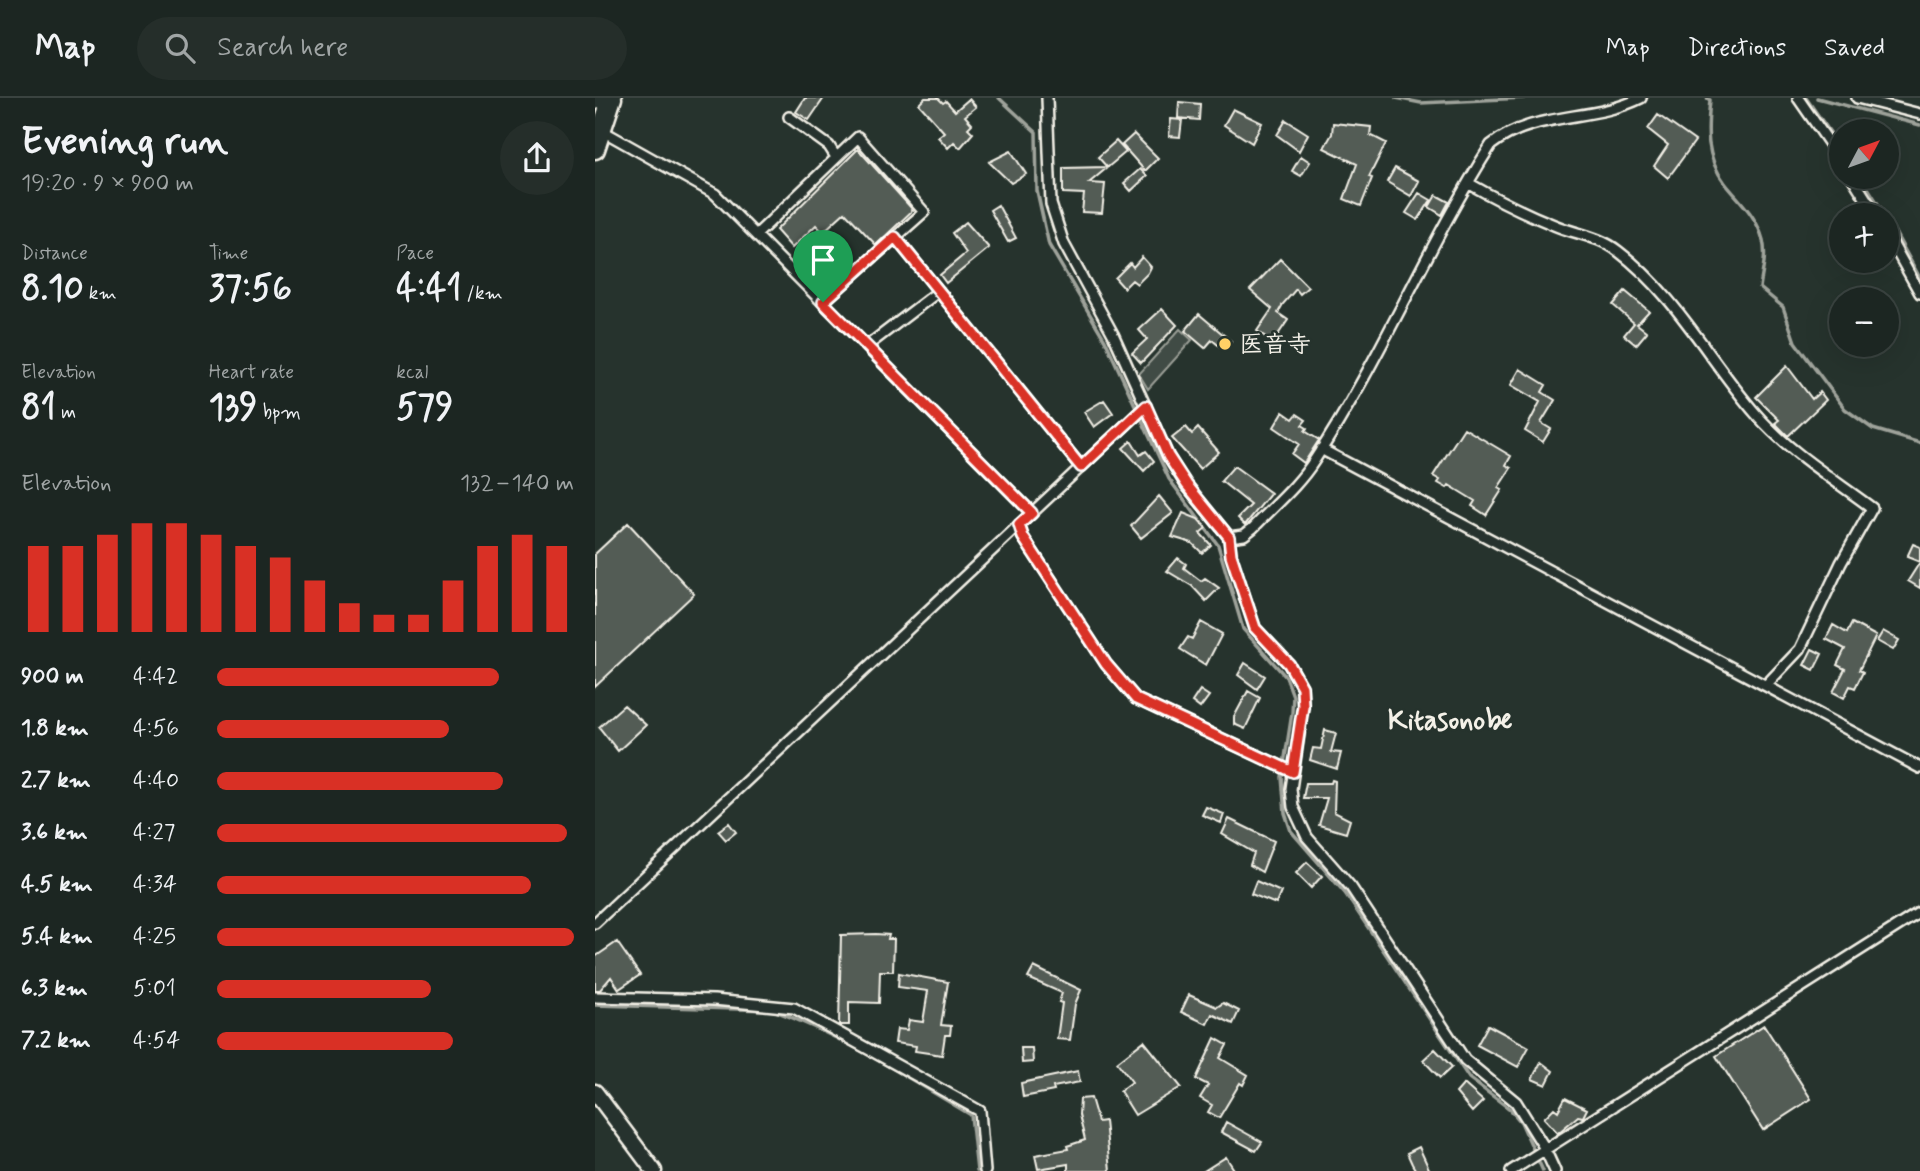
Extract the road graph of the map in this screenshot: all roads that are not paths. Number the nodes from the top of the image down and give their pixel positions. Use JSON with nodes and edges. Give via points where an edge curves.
{"nodes":[{"id":1,"x":612,"y":98,"type":"edge"},
{"id":2,"x":1047,"y":98,"type":"edge"},
{"id":3,"x":1641,"y":98,"type":"edge"},
{"id":4,"x":1798,"y":98,"type":"edge"},
{"id":5,"x":1857,"y":98,"type":"edge"},
{"id":6,"x":1920,"y":114,"type":"edge"},
{"id":7,"x":789,"y":117,"type":"dead end"},
{"id":8,"x":601,"y":130,"type":"junction"},
{"id":9,"x":1829,"y":143,"type":"edge"},
{"id":10,"x":595,"y":149,"type":"edge"},
{"id":11,"x":836,"y":157,"type":"junction"},
{"id":12,"x":1468,"y":183,"type":"junction"},
{"id":13,"x":757,"y":235,"type":"junction"},
{"id":14,"x":895,"y":237,"type":"junction"},
{"id":15,"x":1899,"y":255,"type":"edge"},
{"id":16,"x":939,"y":291,"type":"junction"},
{"id":17,"x":1920,"y":293,"type":"edge"},
{"id":18,"x":823,"y":302,"type":"junction"},
{"id":19,"x":867,"y":346,"type":"junction"},
{"id":20,"x":1146,"y":406,"type":"junction"},
{"id":21,"x":1321,"y":449,"type":"junction"},
{"id":22,"x":1081,"y":467,"type":"junction"},
{"id":23,"x":1032,"y":513,"type":"junction"},
{"id":24,"x":1019,"y":525,"type":"junction"},
{"id":25,"x":1229,"y":537,"type":"junction"},
{"id":26,"x":1766,"y":685,"type":"junction"},
{"id":27,"x":1920,"y":768,"type":"edge"},
{"id":28,"x":1293,"y":772,"type":"junction"},
{"id":29,"x":1920,"y":912,"type":"edge"},
{"id":30,"x":595,"y":923,"type":"edge"},
{"id":31,"x":595,"y":997,"type":"edge"},
{"id":32,"x":595,"y":1092,"type":"edge"},
{"id":33,"x":1544,"y":1147,"type":"junction"},
{"id":34,"x":654,"y":1171,"type":"edge"},
{"id":35,"x":985,"y":1171,"type":"edge"},
{"id":36,"x":1511,"y":1171,"type":"edge"},
{"id":37,"x":1555,"y":1171,"type":"edge"}],
"edges":[{"from":1,"to":8,"type":"highway"},
{"from":2,"to":20,"type":"street","via":[[1051,204],[1064,244]]},
{"from":3,"to":12,"type":"street","via":[[1507,132],[1491,145]]},
{"from":4,"to":9,"type":"street"},
{"from":5,"to":6,"type":"street"},
{"from":7,"to":11,"type":"street","via":[[829,146]]},
{"from":8,"to":10,"type":"highway"},
{"from":8,"to":13,"type":"street","via":[[715,194]]},
{"from":11,"to":13,"type":"street"},
{"from":11,"to":14,"type":"street","via":[[858,137],[924,212]]},
{"from":12,"to":21,"type":"street","via":[[1355,396]]},
{"from":12,"to":26,"type":"street","via":[[1510,207],[1618,250],[1671,302],[1776,436],[1872,508],[1800,649]]},
{"from":13,"to":18,"type":"street"},
{"from":14,"to":16,"type":"street"},
{"from":14,"to":18,"type":"street"},
{"from":15,"to":17,"type":"street"},
{"from":16,"to":19,"type":"street"},
{"from":16,"to":22,"type":"street"},
{"from":18,"to":19,"type":"street"},
{"from":19,"to":23,"type":"street"},
{"from":20,"to":22,"type":"street"},
{"from":20,"to":25,"type":"street","via":[[1168,456]]},
{"from":21,"to":25,"type":"street","via":[[1297,483],[1254,528]]},
{"from":21,"to":26,"type":"street"},
{"from":22,"to":23,"type":"street"},
{"from":23,"to":24,"type":"street"},
{"from":24,"to":28,"type":"street","via":[[1106,664],[1136,699]]},
{"from":24,"to":30,"type":"street"},
{"from":25,"to":28,"type":"street","via":[[1255,628],[1289,664],[1302,687]]},
{"from":26,"to":27,"type":"street"},
{"from":28,"to":33,"type":"street","via":[[1293,807],[1307,837],[1351,887],[1465,1060],[1516,1102]]},
{"from":29,"to":33,"type":"street"},
{"from":31,"to":35,"type":"street","via":[[714,1000],[794,1008],[979,1111]]},
{"from":32,"to":34,"type":"main road"},
{"from":33,"to":36,"type":"street"},
{"from":33,"to":37,"type":"street"}]}
